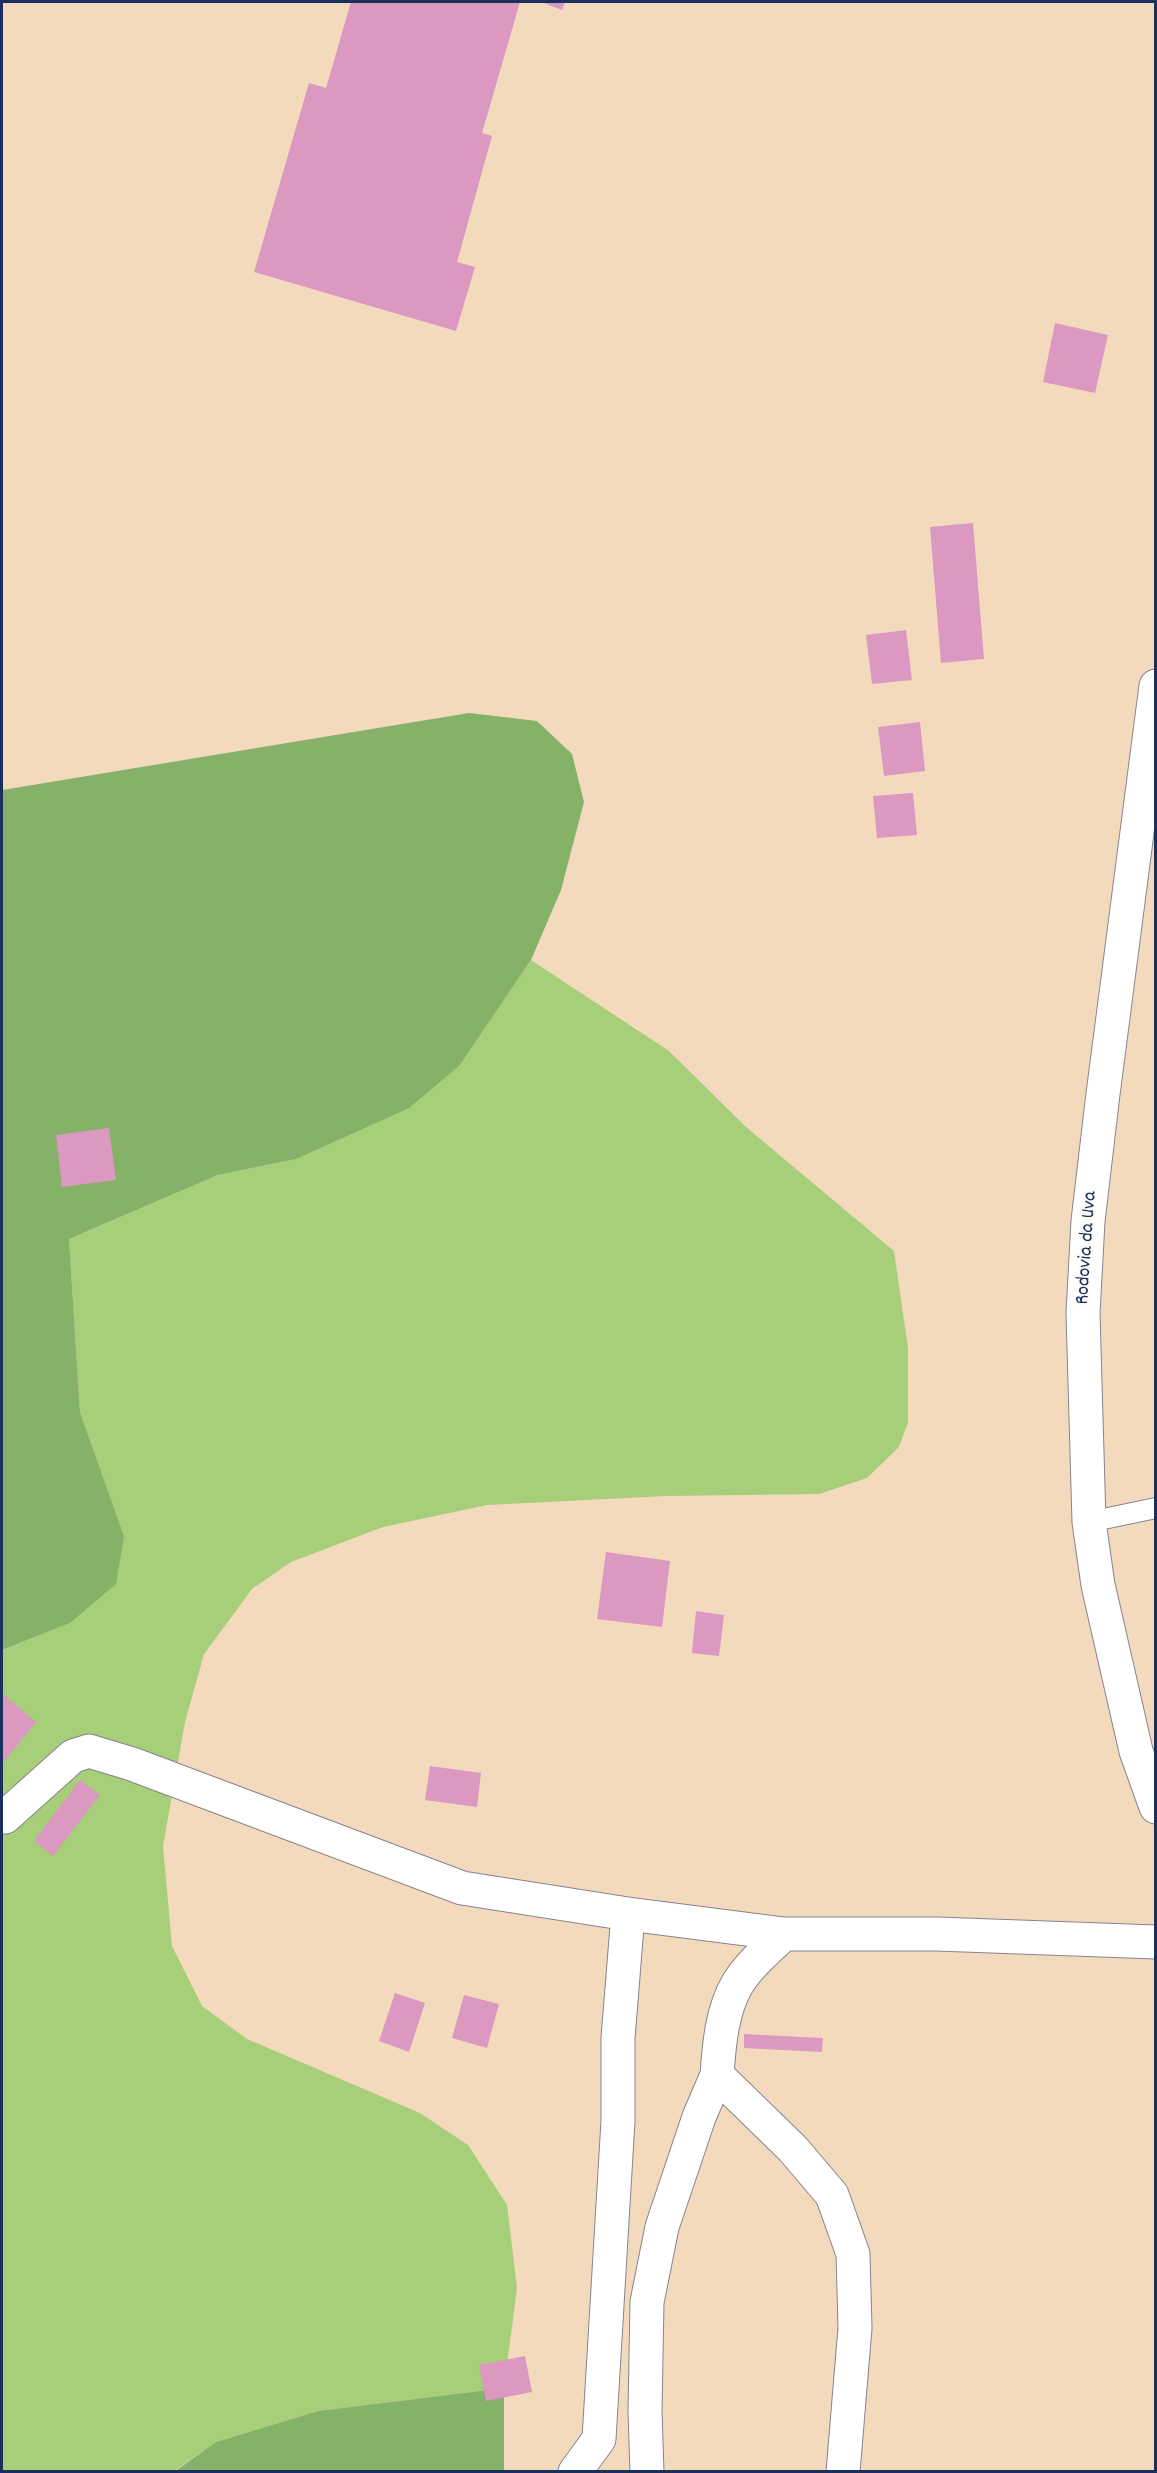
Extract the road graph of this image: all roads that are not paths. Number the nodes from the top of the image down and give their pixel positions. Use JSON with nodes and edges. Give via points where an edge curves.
{"nodes":[{"id":1,"x":1155,"y":686,"type":"edge"},
{"id":2,"x":1155,"y":1508,"type":"edge"},
{"id":3,"x":1089,"y":1522,"type":"junction"},
{"id":4,"x":1155,"y":1807,"type":"edge"},
{"id":5,"x":5,"y":1817,"type":"dead end"},
{"id":6,"x":628,"y":1914,"type":"junction"},
{"id":7,"x":784,"y":1934,"type":"junction"},
{"id":8,"x":1155,"y":1942,"type":"edge"},
{"id":9,"x":717,"y":2075,"type":"junction"},
{"id":10,"x":575,"y":2472,"type":"edge"},
{"id":11,"x":648,"y":2472,"type":"edge"},
{"id":12,"x":843,"y":2472,"type":"edge"}],
"edges":[{"from":1,"to":3,"type":"street","name":"Rodovia da Uva","via":[[1088,1221],[1083,1313]]},
{"from":2,"to":3,"type":"lane"},
{"from":3,"to":4,"type":"street","name":"Rodovia da Uva","via":[[1116,1668],[1136,1751]]},
{"from":5,"to":6,"type":"street","via":[[73,1756],[89,1751],[462,1888]]},
{"from":6,"to":7,"type":"street"},
{"from":6,"to":10,"type":"street","via":[[598,2439]]},
{"from":7,"to":8,"type":"street","via":[[937,1934]]},
{"from":7,"to":9,"type":"street","via":[[737,1983],[725,2016]]},
{"from":9,"to":11,"type":"street","via":[[663,2227],[647,2302]]},
{"from":9,"to":12,"type":"street","via":[[793,2149],[832,2195],[853,2254],[855,2328]]}]}
